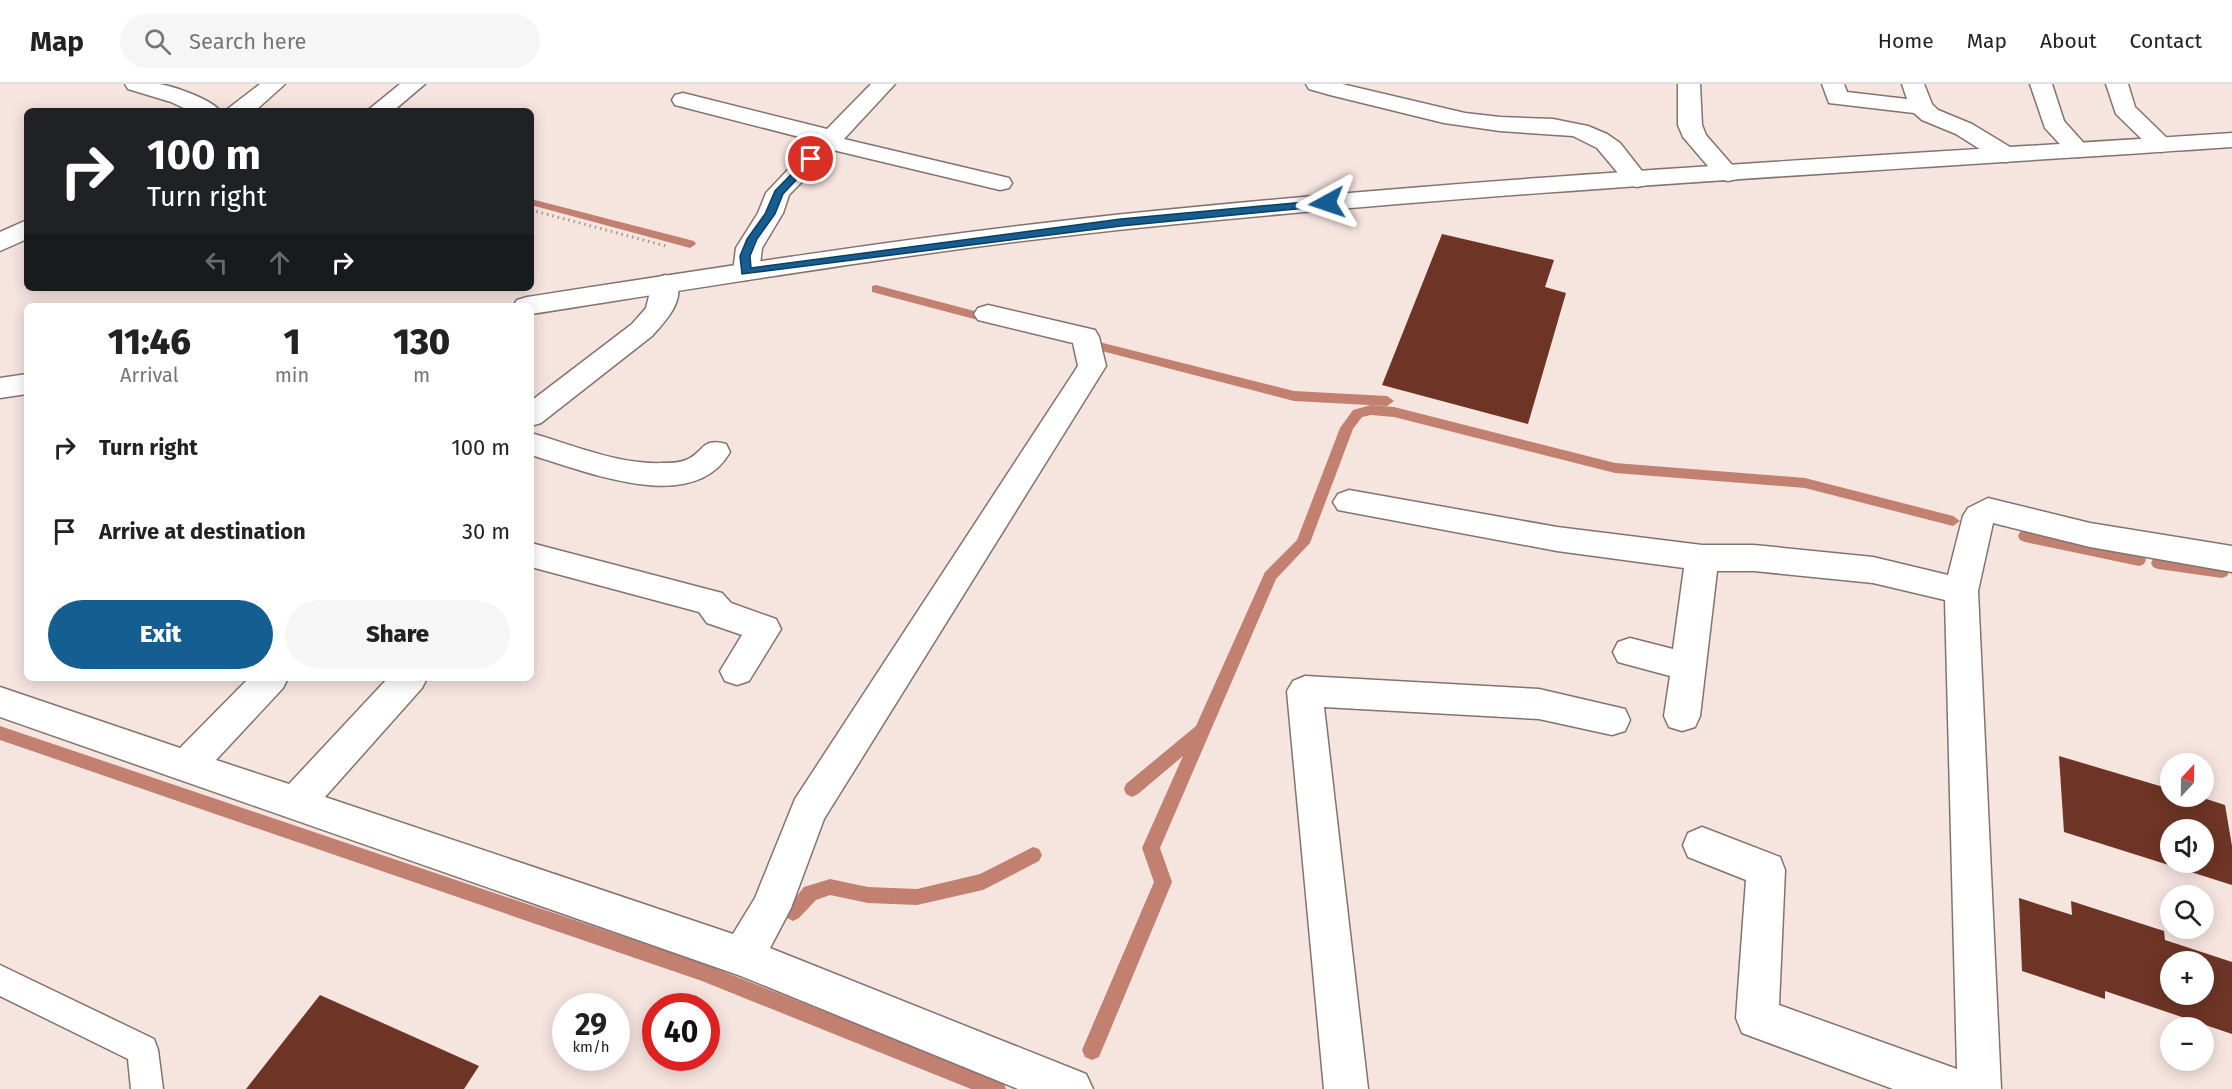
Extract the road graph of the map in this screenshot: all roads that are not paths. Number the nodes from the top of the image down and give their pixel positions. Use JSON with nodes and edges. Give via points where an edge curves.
{"nodes":[{"id":1,"x":274,"y":84,"type":"edge"},
{"id":2,"x":378,"y":84,"type":"edge"},
{"id":3,"x":884,"y":84,"type":"edge"},
{"id":4,"x":1317,"y":84,"type":"edge"},
{"id":5,"x":1689,"y":84,"type":"edge"},
{"id":6,"x":1833,"y":84,"type":"edge"},
{"id":7,"x":1913,"y":84,"type":"edge"},
{"id":8,"x":2041,"y":84,"type":"edge"},
{"id":9,"x":2117,"y":84,"type":"edge"},
{"id":10,"x":141,"y":85,"type":"edge"},
{"id":11,"x":410,"y":87,"type":"edge"},
{"id":12,"x":683,"y":100,"type":"dead end"},
{"id":13,"x":1922,"y":107,"type":"junction"},
{"id":14,"x":202,"y":108,"type":"edge"},
{"id":15,"x":244,"y":108,"type":"edge"},
{"id":16,"x":383,"y":108,"type":"edge"},
{"id":17,"x":830,"y":140,"type":"junction"},
{"id":18,"x":2232,"y":140,"type":"edge"},
{"id":19,"x":2161,"y":145,"type":"junction"},
{"id":20,"x":2078,"y":150,"type":"junction"},
{"id":21,"x":2006,"y":154,"type":"junction"},
{"id":22,"x":1728,"y":174,"type":"junction"},
{"id":23,"x":1637,"y":180,"type":"junction"},
{"id":24,"x":1000,"y":183,"type":"dead end"},
{"id":25,"x":24,"y":230,"type":"edge"},
{"id":26,"x":0,"y":243,"type":"edge"},
{"id":27,"x":746,"y":272,"type":"junction"},
{"id":28,"x":665,"y":284,"type":"junction"},
{"id":29,"x":534,"y":305,"type":"edge"},
{"id":30,"x":988,"y":314,"type":"dead end"},
{"id":31,"x":24,"y":384,"type":"edge"},
{"id":32,"x":0,"y":388,"type":"edge"},
{"id":33,"x":534,"y":414,"type":"edge"},
{"id":34,"x":534,"y":445,"type":"edge"},
{"id":35,"x":715,"y":452,"type":"dead end"},
{"id":36,"x":1349,"y":502,"type":"dead end"},
{"id":37,"x":534,"y":556,"type":"edge"},
{"id":38,"x":1702,"y":558,"type":"junction"},
{"id":39,"x":2232,"y":559,"type":"edge"},
{"id":40,"x":1961,"y":591,"type":"junction"},
{"id":41,"x":1630,"y":652,"type":"dead end"},
{"id":42,"x":1688,"y":667,"type":"junction"},
{"id":43,"x":737,"y":670,"type":"dead end"},
{"id":44,"x":268,"y":681,"type":"edge"},
{"id":45,"x":407,"y":681,"type":"edge"},
{"id":46,"x":0,"y":702,"type":"edge"},
{"id":47,"x":1682,"y":716,"type":"dead end"},
{"id":48,"x":1612,"y":720,"type":"dead end"},
{"id":49,"x":186,"y":766,"type":"junction"},
{"id":50,"x":295,"y":804,"type":"junction"},
{"id":51,"x":1702,"y":845,"type":"dead end"},
{"id":52,"x":742,"y":957,"type":"junction"},
{"id":53,"x":0,"y":980,"type":"edge"},
{"id":54,"x":147,"y":1089,"type":"edge"},
{"id":55,"x":1071,"y":1089,"type":"edge"},
{"id":56,"x":1346,"y":1089,"type":"edge"},
{"id":57,"x":1952,"y":1089,"type":"edge"},
{"id":58,"x":1979,"y":1089,"type":"edge"}],
"edges":[{"from":1,"to":15,"type":"street"},
{"from":2,"to":11,"type":"street"},
{"from":3,"to":17,"type":"street"},
{"from":4,"to":23,"type":"street","via":[[1442,116],[1491,124],[1562,128],[1593,135],[1619,157]]},
{"from":5,"to":22,"type":"street","via":[[1690,124],[1695,137]]},
{"from":6,"to":13,"type":"street","via":[[1837,98]]},
{"from":7,"to":13,"type":"street"},
{"from":8,"to":20,"type":"street","via":[[2053,123]]},
{"from":9,"to":19,"type":"street","via":[[2124,110]]},
{"from":10,"to":14,"type":"street"},
{"from":11,"to":16,"type":"street"},
{"from":12,"to":17,"type":"street"},
{"from":13,"to":21,"type":"street","via":[[1929,115],[1964,129]]},
{"from":17,"to":24,"type":"street"},
{"from":17,"to":27,"type":"street","via":[[778,193],[745,256]]},
{"from":18,"to":19,"type":"street"},
{"from":19,"to":20,"type":"street"},
{"from":20,"to":21,"type":"street"},
{"from":21,"to":22,"type":"street"},
{"from":22,"to":23,"type":"street"},
{"from":23,"to":27,"type":"street","via":[[1464,191],[1121,222]]},
{"from":25,"to":26,"type":"street"},
{"from":27,"to":28,"type":"street"},
{"from":28,"to":29,"type":"street"},
{"from":28,"to":33,"type":"street","via":[[665,300],[642,330]]},
{"from":30,"to":52,"type":"street","via":[[1085,337],[1092,366],[808,811],[771,908]]},
{"from":31,"to":32,"type":"street"},
{"from":34,"to":35,"type":"street","via":[[653,475],[678,474],[700,467]]},
{"from":36,"to":38,"type":"street","via":[[1557,539]]},
{"from":37,"to":43,"type":"street","via":[[710,602],[719,613],[764,629]]},
{"from":38,"to":40,"type":"street","via":[[1754,558],[1874,570]]},
{"from":38,"to":42,"type":"street"},
{"from":39,"to":40,"type":"street","via":[[2090,536],[1988,510],[1979,516]]},
{"from":40,"to":58,"type":"street"},
{"from":41,"to":42,"type":"street"},
{"from":42,"to":47,"type":"street"},
{"from":44,"to":49,"type":"street"},
{"from":45,"to":50,"type":"street"},
{"from":46,"to":49,"type":"street"},
{"from":48,"to":56,"type":"street","via":[[1539,704],[1305,691]]},
{"from":49,"to":50,"type":"street"},
{"from":50,"to":52,"type":"street"},
{"from":51,"to":57,"type":"street","via":[[1766,870],[1757,1018]]},
{"from":52,"to":55,"type":"street"},
{"from":53,"to":54,"type":"lane","via":[[143,1050]]}]}
